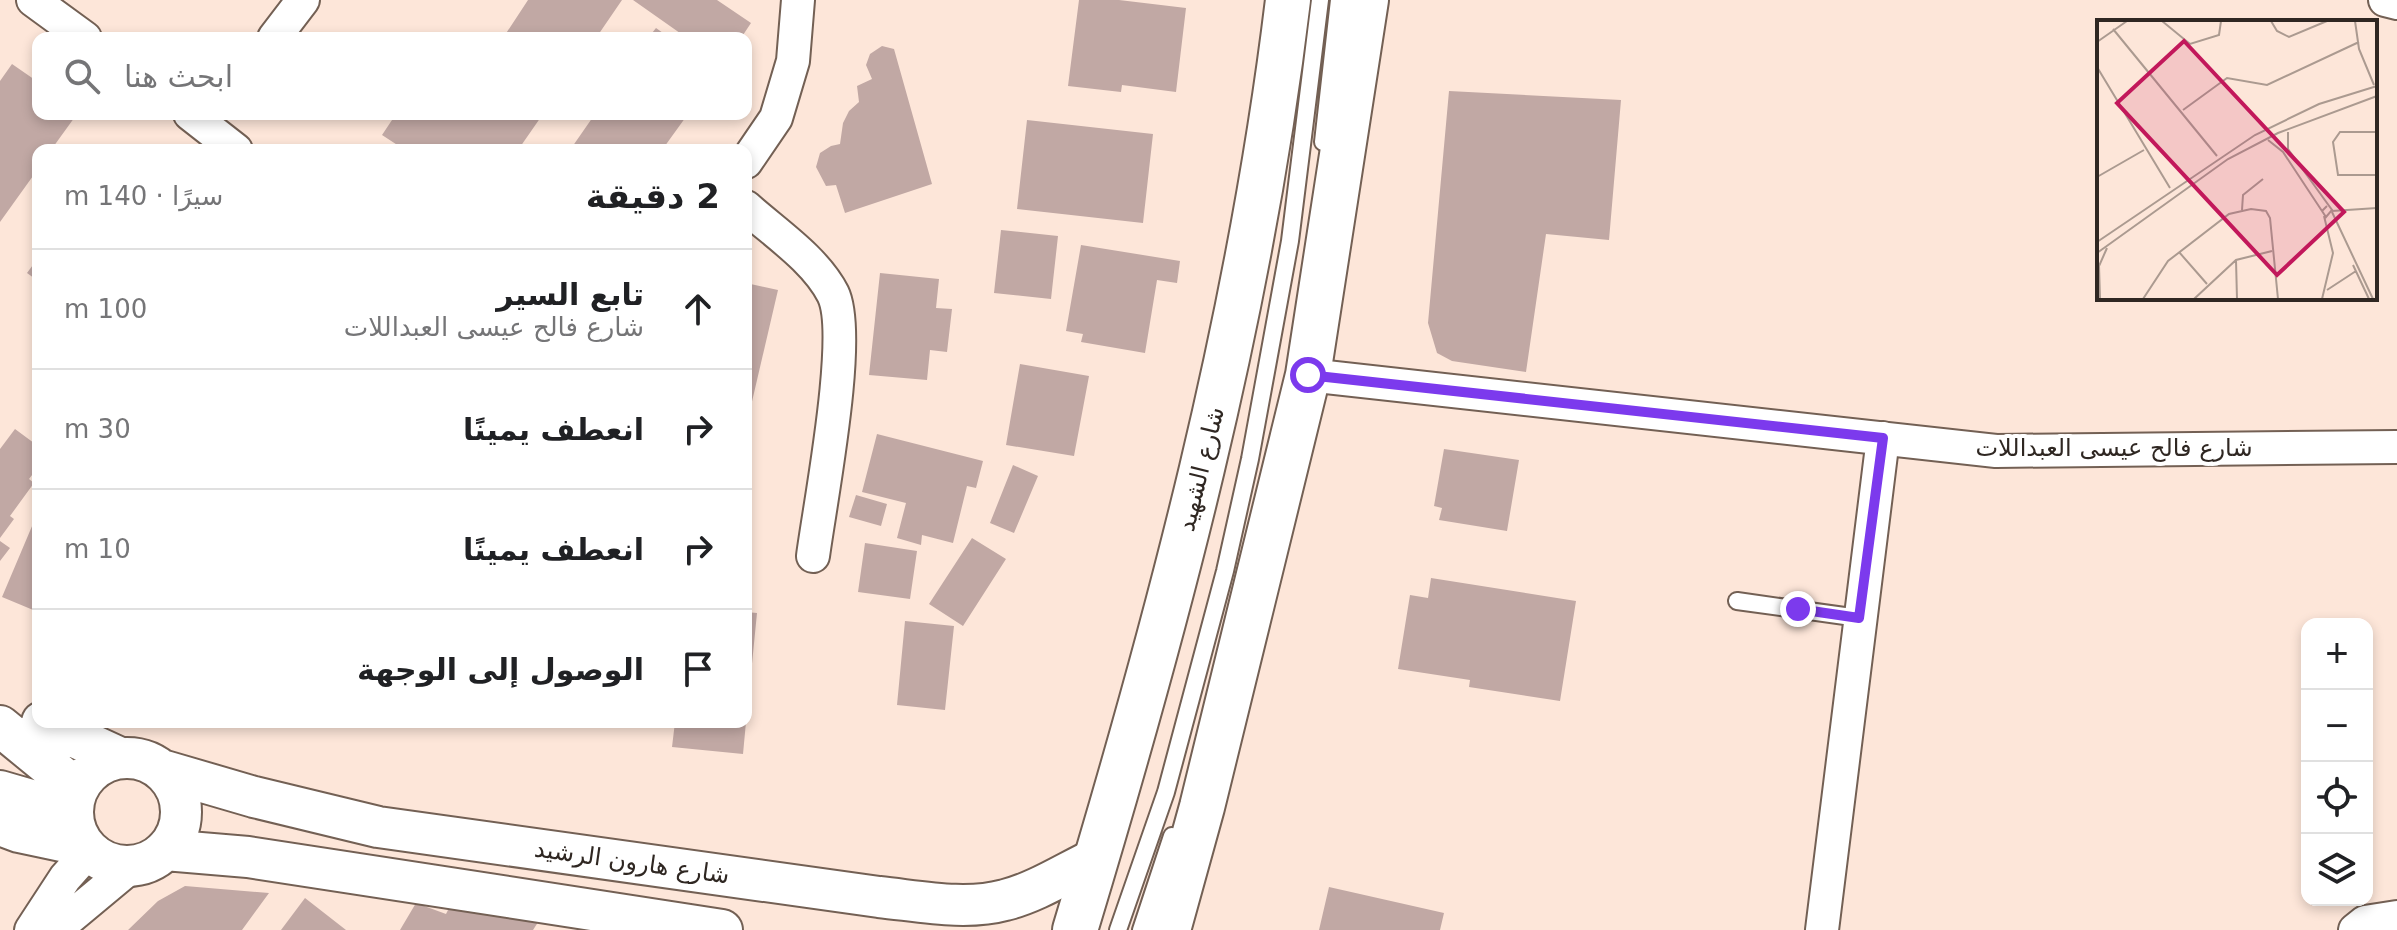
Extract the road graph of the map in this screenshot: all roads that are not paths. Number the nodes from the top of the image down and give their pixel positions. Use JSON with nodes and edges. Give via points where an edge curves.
{"nodes":[{"id":1,"x":33,"y":0,"type":"edge"},
{"id":2,"x":303,"y":0,"type":"edge"},
{"id":3,"x":798,"y":0,"type":"edge"},
{"id":4,"x":1288,"y":0,"type":"edge"},
{"id":5,"x":1320,"y":0,"type":"edge"},
{"id":6,"x":1339,"y":0,"type":"edge"},
{"id":7,"x":1366,"y":0,"type":"edge"},
{"id":8,"x":2385,"y":0,"type":"edge"},
{"id":9,"x":2397,"y":3,"type":"edge"},
{"id":10,"x":77,"y":32,"type":"edge"},
{"id":11,"x":279,"y":32,"type":"edge"},
{"id":12,"x":205,"y":120,"type":"edge"},
{"id":13,"x":230,"y":144,"type":"edge"},
{"id":14,"x":752,"y":153,"type":"edge"},
{"id":15,"x":1321,"y":161,"type":"dead end"},
{"id":16,"x":752,"y":212,"type":"edge"},
{"id":17,"x":1308,"y":375,"type":"junction"},
{"id":18,"x":1883,"y":438,"type":"junction"},
{"id":19,"x":2397,"y":447,"type":"edge"},
{"id":20,"x":1266,"y":474,"type":"dead end"},
{"id":21,"x":813,"y":556,"type":"dead end"},
{"id":22,"x":1737,"y":601,"type":"dead end"},
{"id":23,"x":1859,"y":618,"type":"junction"},
{"id":24,"x":0,"y":702,"type":"edge"},
{"id":25,"x":1208,"y":712,"type":"dead end"},
{"id":26,"x":32,"y":717,"type":"edge"},
{"id":27,"x":0,"y":726,"type":"edge"},
{"id":28,"x":55,"y":728,"type":"edge"},
{"id":29,"x":118,"y":757,"type":"junction"},
{"id":30,"x":165,"y":771,"type":"junction"},
{"id":31,"x":0,"y":791,"type":"edge"},
{"id":32,"x":1178,"y":815,"type":"dead end"},
{"id":33,"x":81,"y":824,"type":"junction"},
{"id":34,"x":0,"y":825,"type":"edge"},
{"id":35,"x":149,"y":858,"type":"junction"},
{"id":36,"x":1097,"y":858,"type":"junction"},
{"id":37,"x":966,"y":917,"type":"edge"},
{"id":38,"x":2397,"y":917,"type":"edge"},
{"id":39,"x":31,"y":930,"type":"edge"},
{"id":40,"x":55,"y":930,"type":"edge"},
{"id":41,"x":722,"y":930,"type":"edge"},
{"id":42,"x":1075,"y":930,"type":"edge"},
{"id":43,"x":1118,"y":930,"type":"edge"},
{"id":44,"x":1141,"y":930,"type":"edge"},
{"id":45,"x":1168,"y":930,"type":"edge"},
{"id":46,"x":1822,"y":930,"type":"edge"},
{"id":47,"x":2355,"y":930,"type":"edge"}],
"edges":[{"from":1,"to":10,"type":"street"},
{"from":2,"to":11,"type":"street"},
{"from":3,"to":14,"type":"street","via":[[793,61],[776,118]]},
{"from":4,"to":36,"type":"highway","name":"شارع الشهيد","via":[[1255,209],[1210,437]]},
{"from":5,"to":43,"type":"lane","via":[[1290,241],[1250,459],[1174,765]]},
{"from":6,"to":15,"type":"lane"},
{"from":7,"to":17,"type":"highway"},
{"from":8,"to":9,"type":"street"},
{"from":12,"to":13,"type":"street"},
{"from":16,"to":21,"type":"street","via":[[811,265],[834,295],[838,371]]},
{"from":17,"to":18,"type":"street","name":"شارع فالح عيسى العبداللات"},
{"from":17,"to":45,"type":"highway"},
{"from":18,"to":19,"type":"street","name":"شارع فالح عيسى العبداللات","via":[[1996,451]]},
{"from":18,"to":23,"type":"street"},
{"from":20,"to":25,"type":"lane"},
{"from":22,"to":23,"type":"lane"},
{"from":23,"to":46,"type":"street"},
{"from":24,"to":26,"type":"street"},
{"from":27,"to":33,"type":"street"},
{"from":28,"to":29,"type":"street"},
{"from":29,"to":30,"type":"street","via":[[143,758]]},
{"from":29,"to":33,"type":"street","via":[[94,768]]},
{"from":30,"to":35,"type":"street","via":[[182,810],[178,832]]},
{"from":30,"to":37,"type":"street","name":"شارع هارون الرشيد","via":[[378,827],[879,897]]},
{"from":31,"to":33,"type":"street"},
{"from":32,"to":44,"type":"lane"},
{"from":33,"to":34,"type":"street","via":[[19,832]]},
{"from":33,"to":35,"type":"street","via":[[101,860],[117,865]]},
{"from":33,"to":39,"type":"street","via":[[65,878]]},
{"from":35,"to":40,"type":"street"},
{"from":35,"to":41,"type":"street","via":[[248,857]]},
{"from":36,"to":37,"type":"street","name":"شارع هارون الرشيد"},
{"from":36,"to":42,"type":"highway","name":"شارع الشهيد"},
{"from":38,"to":47,"type":"street","via":[[2365,922]]}]}
